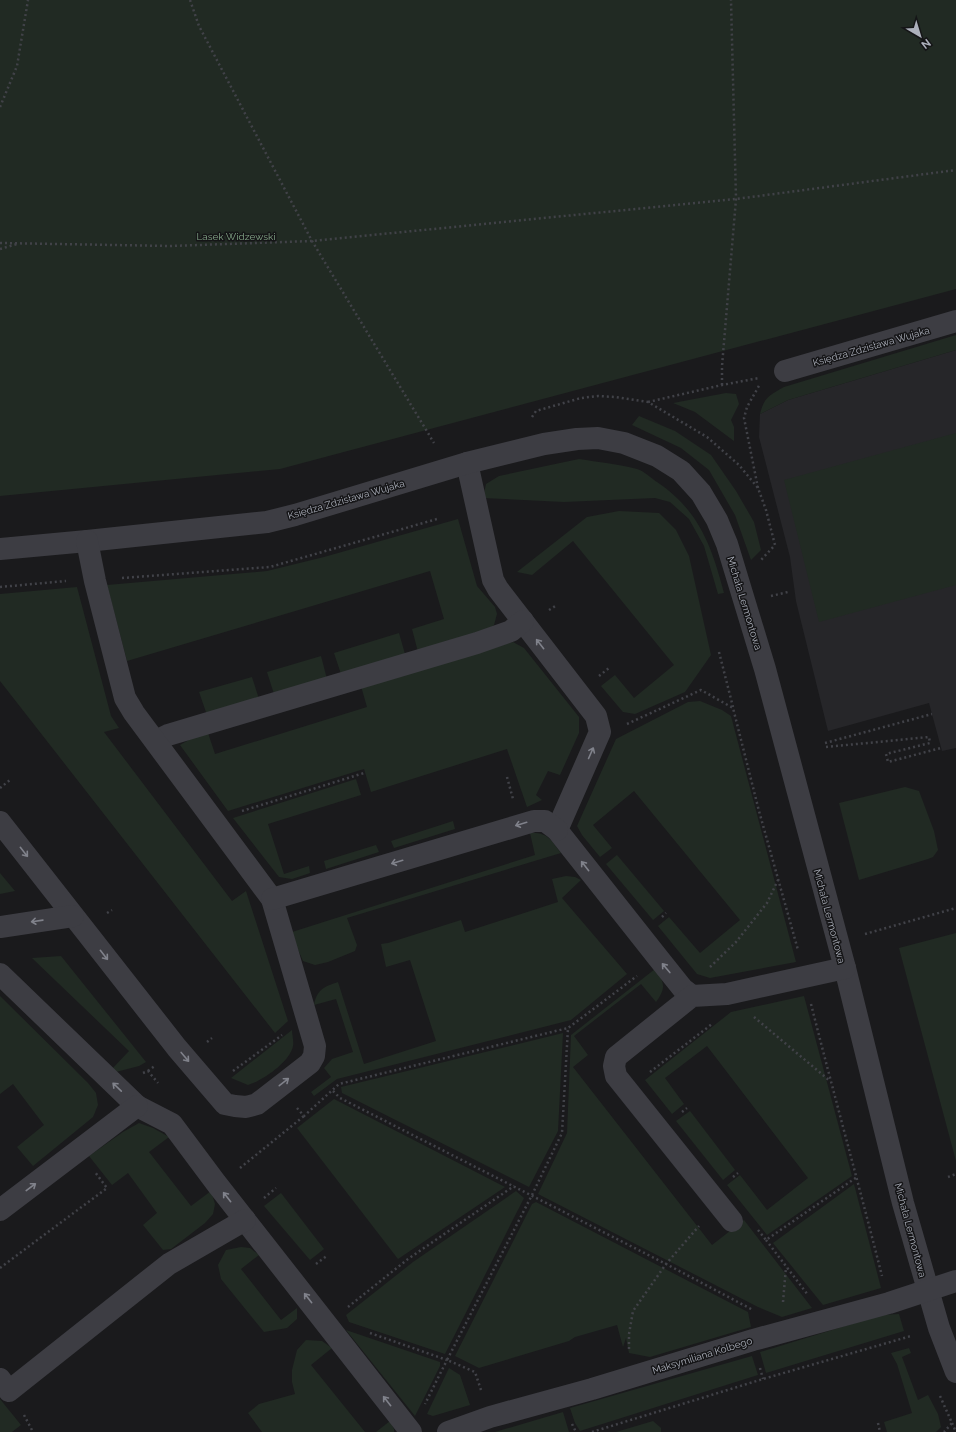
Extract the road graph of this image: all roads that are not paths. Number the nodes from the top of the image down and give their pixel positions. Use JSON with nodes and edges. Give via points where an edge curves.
{"nodes":[{"id":1,"x":956,"y":321,"type":"edge"},
{"id":2,"x":785,"y":371,"type":"dead end"},
{"id":3,"x":467,"y":463,"type":"junction"},
{"id":4,"x":681,"y":471,"type":"joint"},
{"id":5,"x":87,"y":541,"type":"junction"},
{"id":6,"x":0,"y":549,"type":"edge"},
{"id":7,"x":523,"y":621,"type":"junction"},
{"id":8,"x":156,"y":741,"type":"junction"},
{"id":9,"x":0,"y":822,"type":"edge"},
{"id":10,"x":557,"y":830,"type":"junction"},
{"id":11,"x":272,"y":899,"type":"junction"},
{"id":12,"x":73,"y":916,"type":"junction"},
{"id":13,"x":0,"y":927,"type":"edge"},
{"id":14,"x":845,"y":968,"type":"junction"},
{"id":15,"x":0,"y":974,"type":"edge"},
{"id":16,"x":692,"y":996,"type":"junction"},
{"id":17,"x":137,"y":1106,"type":"junction"},
{"id":18,"x":0,"y":1210,"type":"edge"},
{"id":19,"x":245,"y":1220,"type":"junction"},
{"id":20,"x":732,"y":1221,"type":"dead end"},
{"id":21,"x":956,"y":1281,"type":"edge"},
{"id":22,"x":928,"y":1291,"type":"junction"},
{"id":23,"x":956,"y":1372,"type":"edge"},
{"id":24,"x":0,"y":1379,"type":"edge"},
{"id":25,"x":411,"y":1432,"type":"edge"},
{"id":26,"x":448,"y":1432,"type":"edge"}],
"edges":[{"from":1,"to":2,"type":"street","name":"Księdza Zdzisława Wujaka"},
{"from":3,"to":4,"type":"street","name":"Księdza Zdzisława Wujaka","via":[[544,444],[598,438],[624,443],[657,456]]},
{"from":3,"to":5,"type":"street","name":"Księdza Zdzisława Wujaka","via":[[267,522]]},
{"from":3,"to":7,"type":"street","via":[[493,580]]},
{"from":4,"to":14,"type":"street","name":"Michała Lermontowa","via":[[701,493],[728,544],[765,669]]},
{"from":5,"to":6,"type":"street","name":"Księdza Zdzisława Wujaka"},
{"from":5,"to":8,"type":"street","via":[[125,698]]},
{"from":7,"to":8,"type":"street","via":[[511,631],[477,643],[168,735]]},
{"from":10,"to":7,"type":"street","one_way":true,"via":[[600,732],[596,716]]},
{"from":8,"to":11,"type":"street"},
{"from":9,"to":12,"type":"street","one_way":true},
{"from":10,"to":11,"type":"street","one_way":true,"via":[[545,821],[534,821]]},
{"from":16,"to":10,"type":"street","one_way":true,"via":[[659,960]]},
{"from":12,"to":11,"type":"street","one_way":true,"via":[[177,1048],[225,1104],[246,1107],[257,1104],[310,1063],[314,1056],[314,1046]]},
{"from":12,"to":13,"type":"street","one_way":true},
{"from":14,"to":16,"type":"street","via":[[727,994]]},
{"from":14,"to":22,"type":"street","name":"Michała Lermontowa"},
{"from":17,"to":15,"type":"street","one_way":true},
{"from":16,"to":20,"type":"street","via":[[616,1057],[614,1066],[616,1076]]},
{"from":18,"to":17,"type":"street","one_way":true},
{"from":19,"to":17,"type":"street","one_way":true,"via":[[172,1124]]},
{"from":19,"to":24,"type":"street","via":[[168,1264],[10,1391]]},
{"from":25,"to":19,"type":"street","one_way":true},
{"from":21,"to":22,"type":"street","name":"Maksymiliana Kolbego"},
{"from":22,"to":23,"type":"street","name":"Michała Lermontowa"},
{"from":22,"to":26,"type":"street","name":"Maksymiliana Kolbego","via":[[490,1417]]}]}
